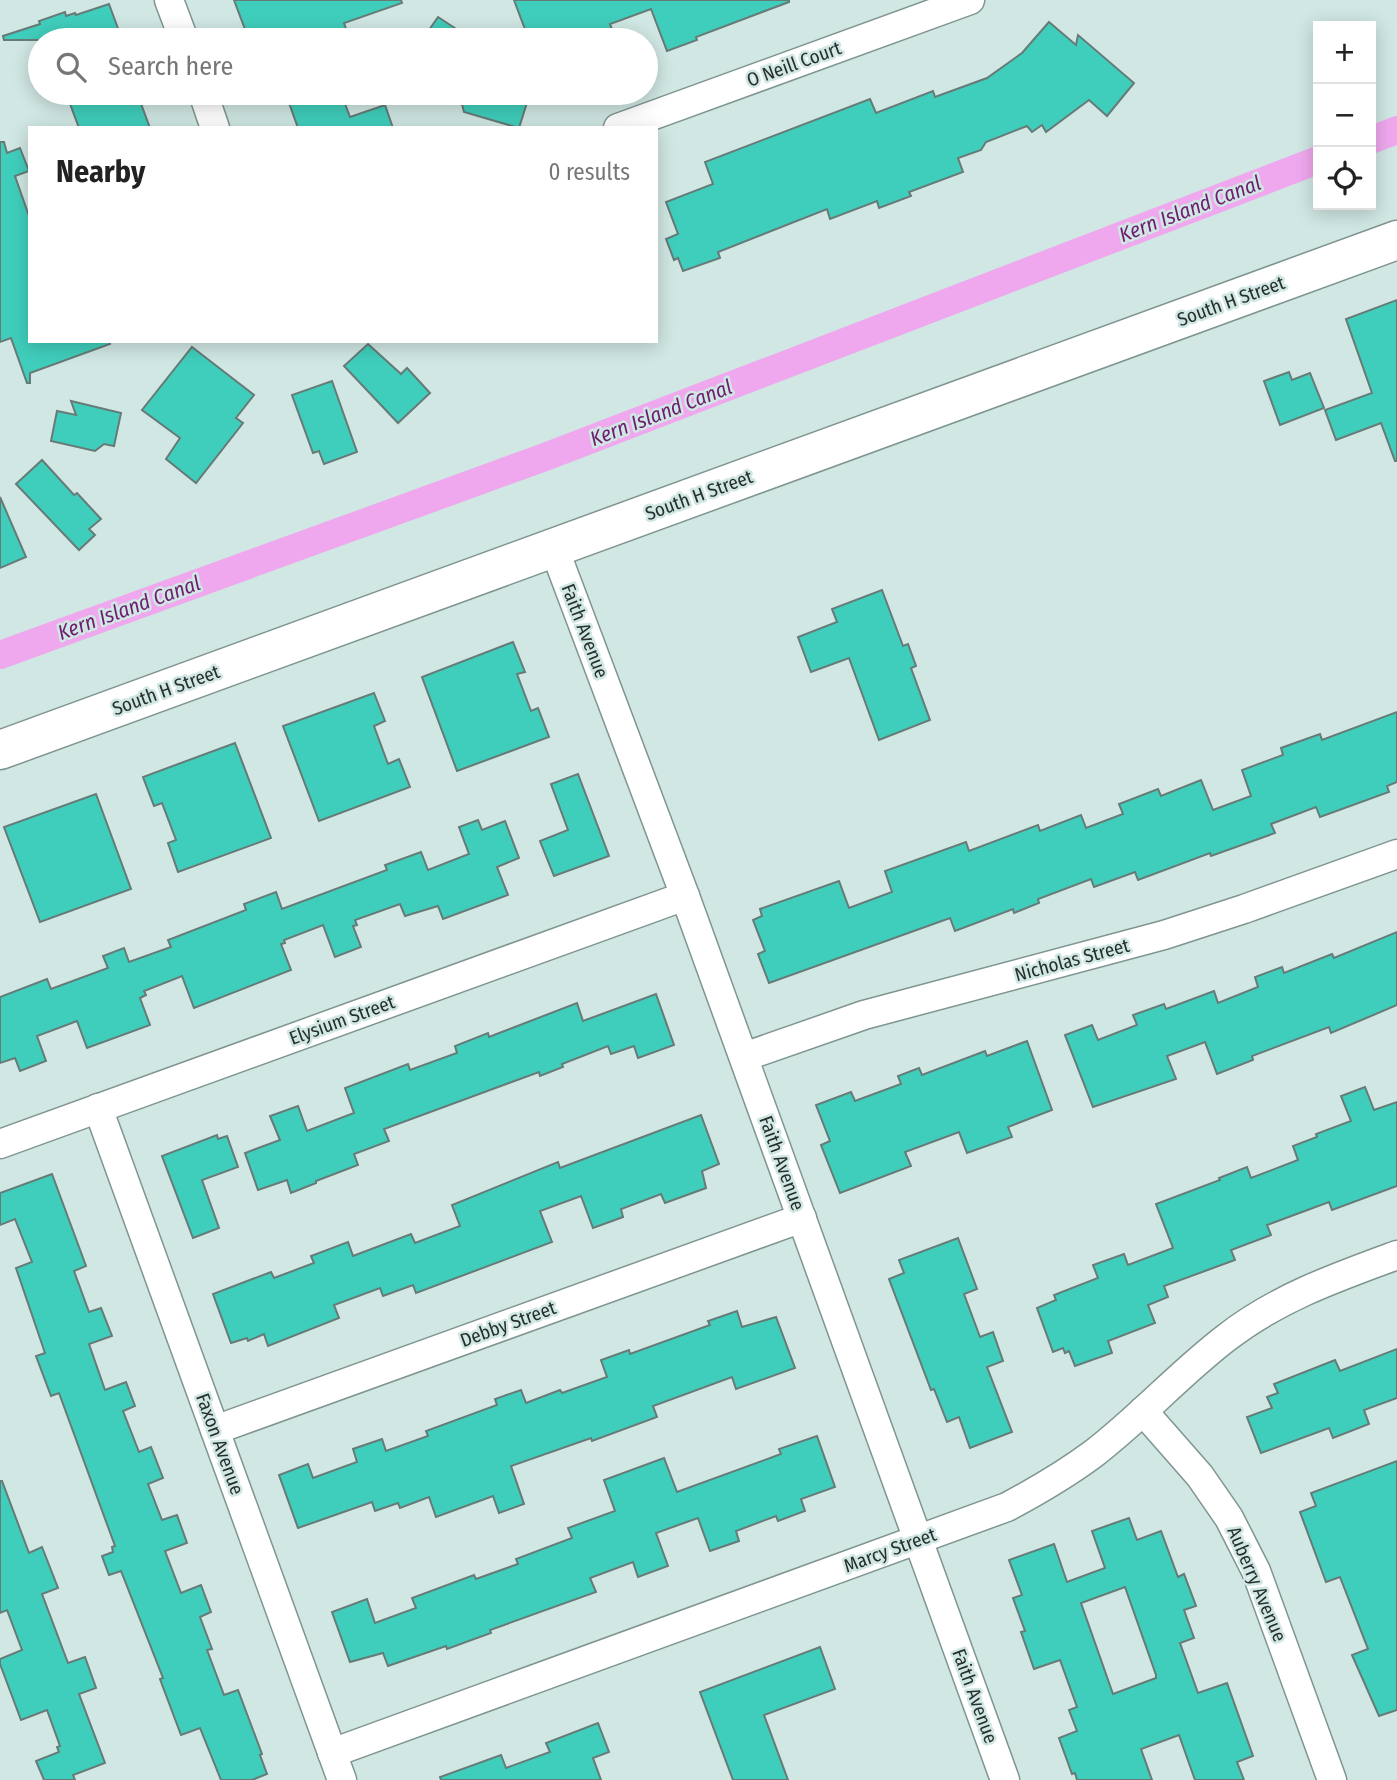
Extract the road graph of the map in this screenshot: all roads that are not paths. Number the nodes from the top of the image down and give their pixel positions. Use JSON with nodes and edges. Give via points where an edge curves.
{"nodes":[{"id":1,"x":169,"y":0,"type":"edge"},
{"id":2,"x":970,"y":0,"type":"edge"},
{"id":3,"x":180,"y":28,"type":"edge"},
{"id":4,"x":207,"y":105,"type":"edge"},
{"id":5,"x":214,"y":126,"type":"edge"},
{"id":6,"x":624,"y":126,"type":"edge"},
{"id":7,"x":1397,"y":240,"type":"edge"},
{"id":8,"x":554,"y":548,"type":"junction"},
{"id":9,"x":0,"y":750,"type":"edge"},
{"id":10,"x":1397,"y":854,"type":"edge"},
{"id":11,"x":685,"y":895,"type":"junction"},
{"id":12,"x":744,"y":1057,"type":"junction"},
{"id":13,"x":98,"y":1108,"type":"junction"},
{"id":14,"x":0,"y":1144,"type":"edge"},
{"id":15,"x":802,"y":1218,"type":"junction"},
{"id":16,"x":1397,"y":1255,"type":"edge"},
{"id":17,"x":1143,"y":1411,"type":"junction"},
{"id":18,"x":215,"y":1430,"type":"junction"},
{"id":19,"x":919,"y":1540,"type":"junction"},
{"id":20,"x":332,"y":1753,"type":"junction"},
{"id":21,"x":341,"y":1780,"type":"edge"},
{"id":22,"x":1006,"y":1780,"type":"edge"},
{"id":23,"x":1332,"y":1780,"type":"edge"}],
"edges":[{"from":1,"to":3,"type":"street"},
{"from":2,"to":6,"type":"street","name":"O Neill Court"},
{"from":4,"to":5,"type":"street"},
{"from":7,"to":8,"type":"street","name":"South H Street"},
{"from":8,"to":9,"type":"street","name":"South H Street"},
{"from":8,"to":11,"type":"street","name":"Faith Avenue"},
{"from":10,"to":12,"type":"street","name":"Nicholas Street","via":[[1164,935],[864,1015]]},
{"from":11,"to":12,"type":"street","name":"Faith Avenue"},
{"from":11,"to":13,"type":"street","name":"Elysium Street"},
{"from":12,"to":15,"type":"street","name":"Faith Avenue"},
{"from":13,"to":14,"type":"street","name":"Elysium Street"},
{"from":13,"to":18,"type":"street","name":"Faxon Avenue"},
{"from":15,"to":18,"type":"street","name":"Debby Street"},
{"from":15,"to":19,"type":"street","name":"Faith Avenue"},
{"from":16,"to":17,"type":"street","name":"Marcy Street","via":[[1314,1286],[1268,1310],[1226,1338]]},
{"from":17,"to":19,"type":"street","name":"Marcy Street","via":[[1052,1482],[1007,1507]]},
{"from":17,"to":23,"type":"street","name":"Auberry Avenue","via":[[1200,1476],[1229,1518],[1256,1571]]},
{"from":18,"to":20,"type":"street","name":"Faxon Avenue"},
{"from":19,"to":20,"type":"street","name":"Marcy Street"},
{"from":19,"to":22,"type":"street","name":"Faith Avenue"},
{"from":20,"to":21,"type":"street","name":"Faxon Avenue"}]}
